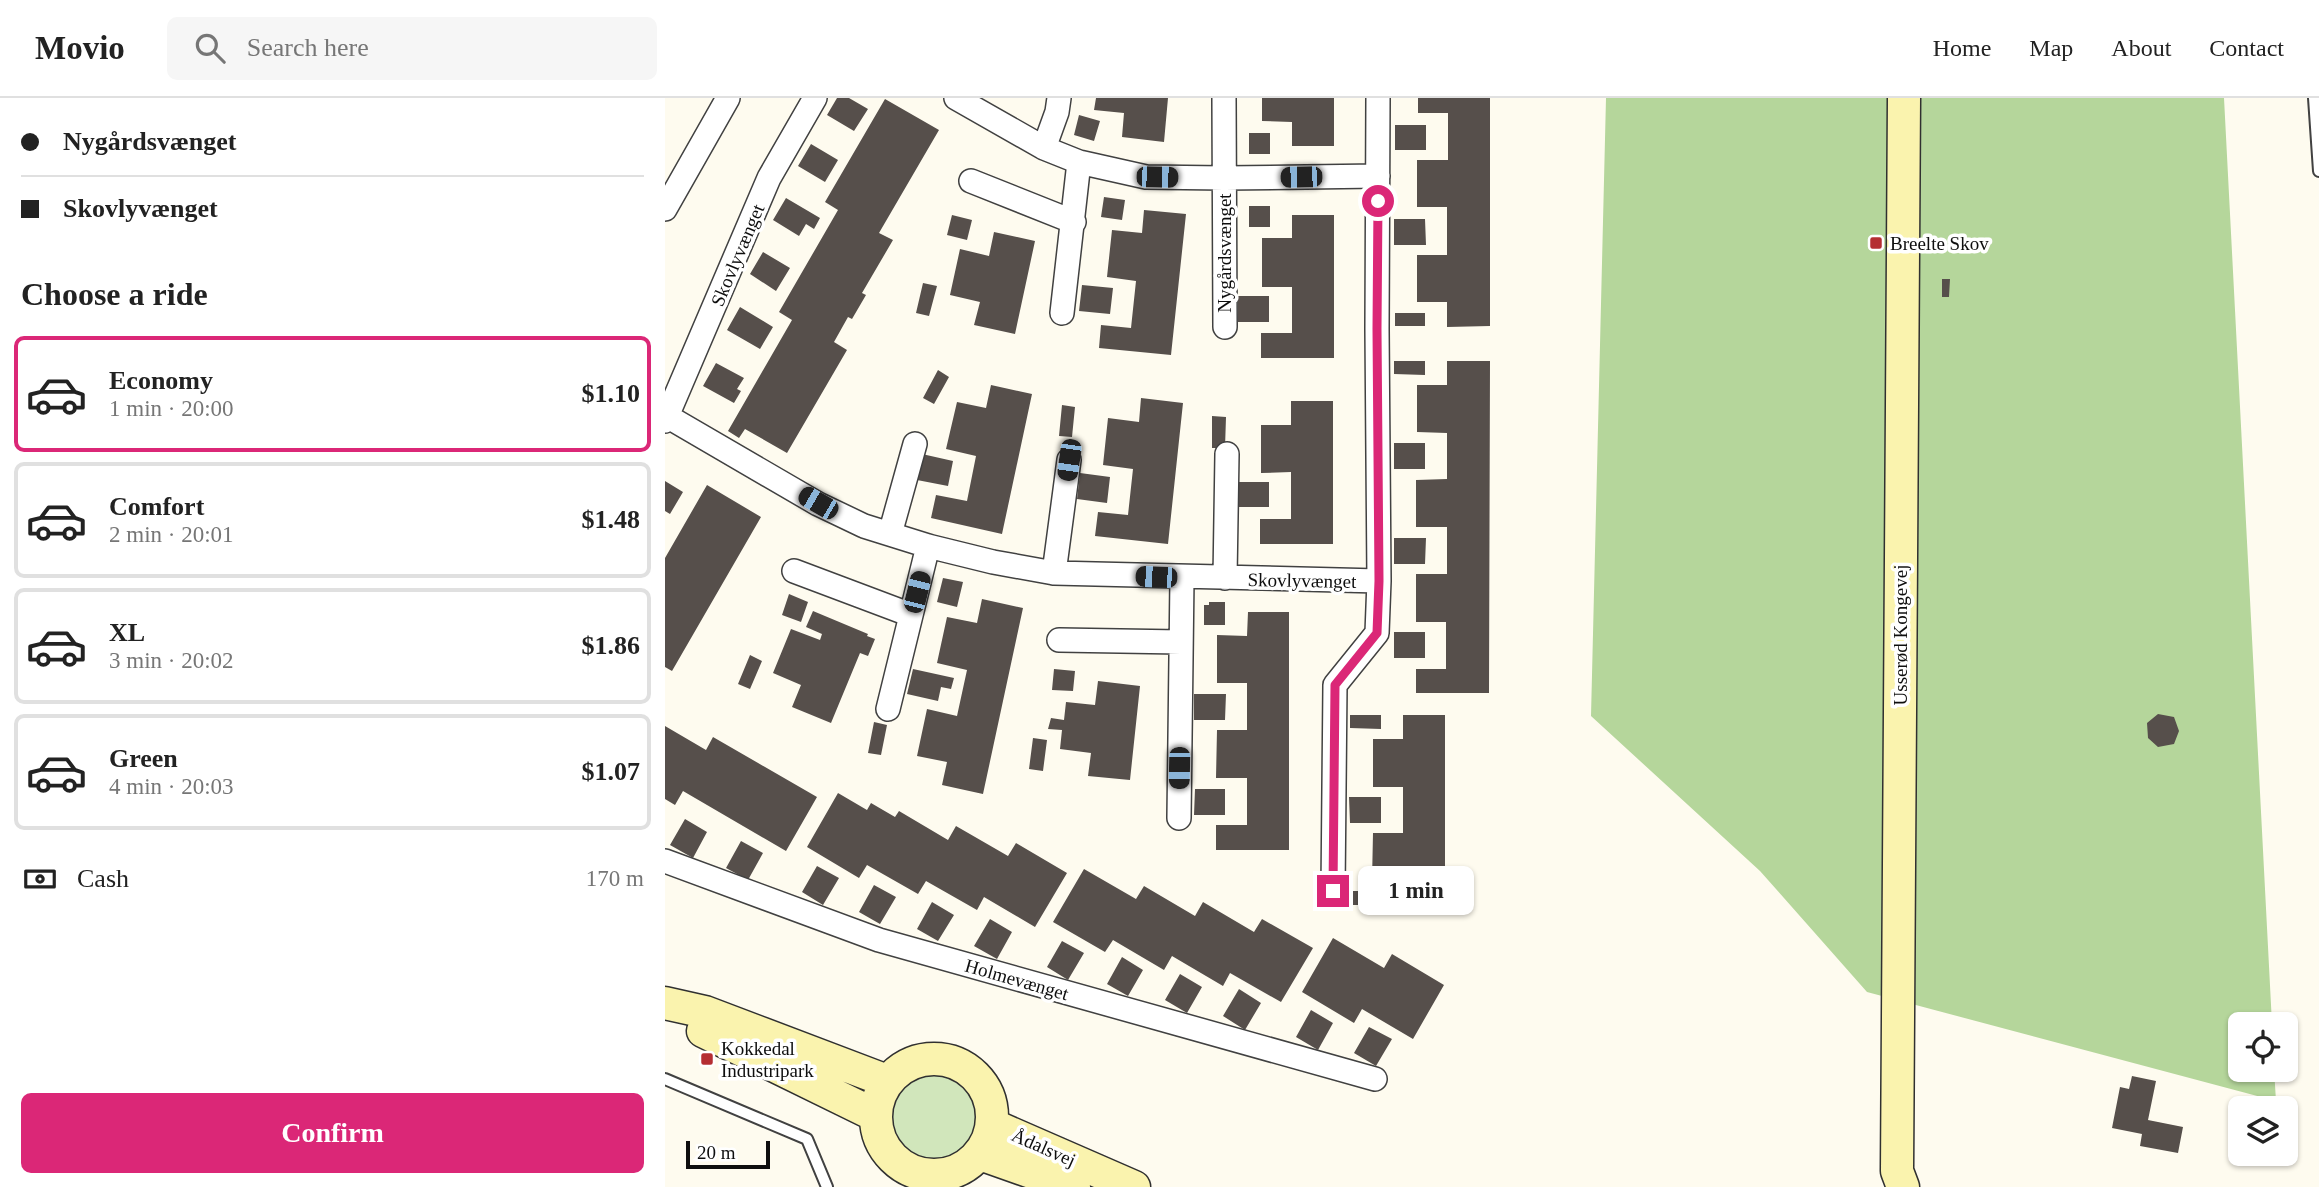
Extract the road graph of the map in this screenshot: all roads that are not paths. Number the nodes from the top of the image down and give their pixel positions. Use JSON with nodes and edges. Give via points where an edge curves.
{"nodes":[{"id":1,"x":728,"y":98,"type":"edge"},
{"id":2,"x":815,"y":98,"type":"edge"},
{"id":3,"x":956,"y":98,"type":"edge"},
{"id":4,"x":1059,"y":98,"type":"edge"},
{"id":5,"x":1224,"y":98,"type":"edge"},
{"id":6,"x":1378,"y":98,"type":"edge"},
{"id":7,"x":1904,"y":98,"type":"edge"},
{"id":8,"x":2313,"y":98,"type":"edge"},
{"id":9,"x":1044,"y":148,"type":"junction"},
{"id":10,"x":1079,"y":162,"type":"junction"},
{"id":11,"x":2319,"y":170,"type":"edge"},
{"id":12,"x":1378,"y":176,"type":"junction"},
{"id":13,"x":1224,"y":178,"type":"junction"},
{"id":14,"x":971,"y":181,"type":"dead end"},
{"id":15,"x":665,"y":209,"type":"edge"},
{"id":16,"x":1073,"y":222,"type":"junction"},
{"id":17,"x":1062,"y":313,"type":"dead end"},
{"id":18,"x":1225,"y":327,"type":"dead end"},
{"id":19,"x":666,"y":418,"type":"edge"},
{"id":20,"x":915,"y":444,"type":"dead end"},
{"id":21,"x":1227,"y":454,"type":"dead end"},
{"id":22,"x":1069,"y":460,"type":"dead end"},
{"id":23,"x":890,"y":534,"type":"junction"},
{"id":24,"x":928,"y":546,"type":"junction"},
{"id":25,"x":794,"y":571,"type":"dead end"},
{"id":26,"x":1054,"y":573,"type":"junction"},
{"id":27,"x":1182,"y":578,"type":"junction"},
{"id":28,"x":1225,"y":578,"type":"junction"},
{"id":29,"x":1379,"y":581,"type":"junction"},
{"id":30,"x":911,"y":615,"type":"junction"},
{"id":31,"x":1059,"y":640,"type":"dead end"},
{"id":32,"x":1181,"y":642,"type":"junction"},
{"id":33,"x":888,"y":709,"type":"dead end"},
{"id":34,"x":1179,"y":818,"type":"dead end"},
{"id":35,"x":665,"y":861,"type":"edge"},
{"id":36,"x":1333,"y":891,"type":"dead end"},
{"id":37,"x":665,"y":1003,"type":"edge"},
{"id":38,"x":665,"y":1013,"type":"edge"},
{"id":39,"x":665,"y":1079,"type":"edge"},
{"id":40,"x":1375,"y":1079,"type":"dead end"},
{"id":41,"x":887,"y":1081,"type":"junction"},
{"id":42,"x":875,"y":1115,"type":"junction"},
{"id":43,"x":992,"y":1125,"type":"junction"},
{"id":44,"x":980,"y":1154,"type":"junction"},
{"id":45,"x":907,"y":1179,"type":"edge"},
{"id":46,"x":1896,"y":1182,"type":"edge"},
{"id":47,"x":827,"y":1187,"type":"edge"},
{"id":48,"x":1074,"y":1187,"type":"edge"},
{"id":49,"x":1134,"y":1187,"type":"edge"}],
"edges":[{"from":1,"to":15,"type":"street"},
{"from":2,"to":19,"type":"street","name":"Skovlyvænget","via":[[769,178]]},
{"from":3,"to":9,"type":"street","name":"Nygårdsvænget"},
{"from":4,"to":9,"type":"street"},
{"from":5,"to":13,"type":"street","name":"Nygårdsvænget"},
{"from":6,"to":12,"type":"street"},
{"from":7,"to":46,"type":"street","name":"Usserød Kongevej"},
{"from":8,"to":11,"type":"lane"},
{"from":9,"to":10,"type":"street","name":"Nygårdsvænget"},
{"from":10,"to":13,"type":"street","name":"Nygårdsvænget","via":[[1146,177]]},
{"from":10,"to":16,"type":"street"},
{"from":12,"to":13,"type":"street","name":"Nygårdsvænget"},
{"from":12,"to":29,"type":"street","name":"Skovlyvænget"},
{"from":13,"to":18,"type":"street","name":"Nygårdsvænget"},
{"from":14,"to":16,"type":"street"},
{"from":16,"to":17,"type":"street"},
{"from":19,"to":23,"type":"street","name":"Skovlyvænget","via":[[818,503]]},
{"from":20,"to":23,"type":"street"},
{"from":21,"to":28,"type":"street","name":"Skovlyvænget"},
{"from":22,"to":26,"type":"street"},
{"from":23,"to":24,"type":"street","name":"Skovlyvænget"},
{"from":24,"to":26,"type":"street","name":"Skovlyvænget"},
{"from":24,"to":30,"type":"street"},
{"from":25,"to":30,"type":"street"},
{"from":26,"to":27,"type":"street","name":"Skovlyvænget"},
{"from":27,"to":28,"type":"street","name":"Skovlyvænget"},
{"from":27,"to":32,"type":"street"},
{"from":28,"to":29,"type":"street","name":"Skovlyvænget"},
{"from":29,"to":36,"type":"street","name":"Skovlyvænget","via":[[1377,633],[1335,685]]},
{"from":30,"to":33,"type":"street"},
{"from":31,"to":32,"type":"street"},
{"from":32,"to":34,"type":"street"},
{"from":35,"to":40,"type":"street","name":"Holmevænget","via":[[879,940]]},
{"from":37,"to":41,"type":"street","via":[[705,1012]]},
{"from":38,"to":42,"type":"street"},
{"from":39,"to":47,"type":"lane","via":[[807,1139]]},
{"from":41,"to":42,"type":"street"},
{"from":41,"to":43,"type":"street","via":[[915,1061],[932,1058],[956,1063],[977,1077],[987,1092]]},
{"from":42,"to":45,"type":"street","via":[[884,1149]]},
{"from":43,"to":44,"type":"street"},
{"from":43,"to":49,"type":"street","name":"Ådalsvej"},
{"from":44,"to":45,"type":"street","via":[[941,1176]]},
{"from":44,"to":48,"type":"street","name":"Ådalsvej"}]}
